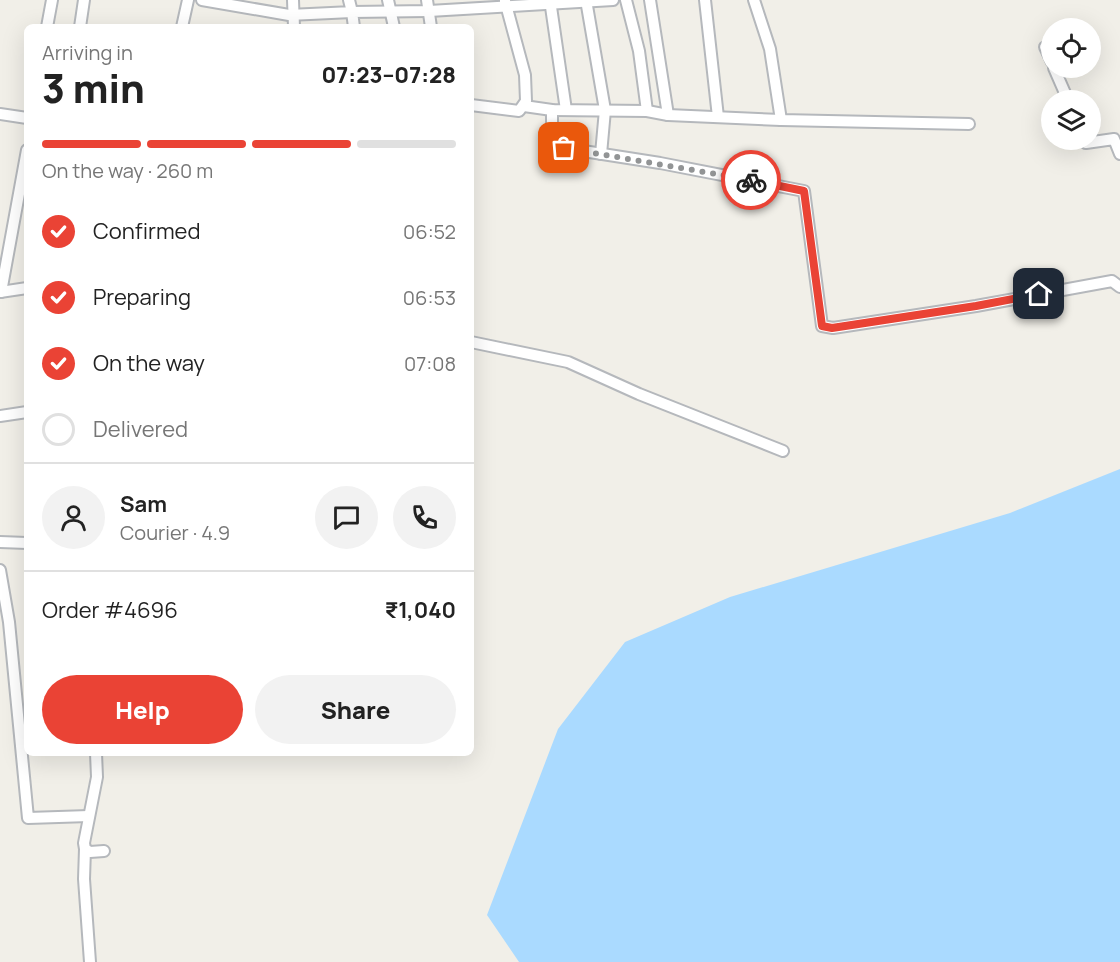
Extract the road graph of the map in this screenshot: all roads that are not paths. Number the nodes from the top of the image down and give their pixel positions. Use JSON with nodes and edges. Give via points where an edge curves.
{"nodes":[{"id":1,"x":52,"y":0,"type":"edge"},
{"id":2,"x":84,"y":0,"type":"edge"},
{"id":3,"x":202,"y":0,"type":"edge"},
{"id":4,"x":293,"y":0,"type":"edge"},
{"id":5,"x":349,"y":0,"type":"edge"},
{"id":6,"x":388,"y":0,"type":"edge"},
{"id":7,"x":586,"y":0,"type":"edge"},
{"id":8,"x":613,"y":0,"type":"edge"},
{"id":9,"x":626,"y":0,"type":"edge"},
{"id":10,"x":650,"y":0,"type":"edge"},
{"id":11,"x":705,"y":0,"type":"edge"},
{"id":12,"x":754,"y":0,"type":"edge"},
{"id":13,"x":184,"y":1,"type":"edge"},
{"id":14,"x":506,"y":2,"type":"edge"},
{"id":15,"x":550,"y":2,"type":"edge"},
{"id":16,"x":468,"y":4,"type":"edge"},
{"id":17,"x":428,"y":5,"type":"edge"},
{"id":18,"x":352,"y":12,"type":"junction"},
{"id":19,"x":391,"y":12,"type":"junction"},
{"id":20,"x":294,"y":15,"type":"junction"},
{"id":21,"x":48,"y":24,"type":"edge"},
{"id":22,"x":80,"y":24,"type":"edge"},
{"id":23,"x":182,"y":24,"type":"edge"},
{"id":24,"x":294,"y":24,"type":"edge"},
{"id":25,"x":354,"y":24,"type":"edge"},
{"id":26,"x":393,"y":24,"type":"edge"},
{"id":27,"x":431,"y":24,"type":"edge"},
{"id":28,"x":474,"y":105,"type":"edge"},
{"id":29,"x":524,"y":106,"type":"junction"},
{"id":30,"x":552,"y":110,"type":"junction"},
{"id":31,"x":566,"y":110,"type":"junction"},
{"id":32,"x":605,"y":110,"type":"junction"},
{"id":33,"x":646,"y":111,"type":"junction"},
{"id":34,"x":0,"y":114,"type":"edge"},
{"id":35,"x":668,"y":115,"type":"junction"},
{"id":36,"x":718,"y":117,"type":"junction"},
{"id":37,"x":24,"y":118,"type":"edge"},
{"id":38,"x":781,"y":120,"type":"junction"},
{"id":39,"x":969,"y":124,"type":"dead end"},
{"id":40,"x":1101,"y":141,"type":"edge"},
{"id":41,"x":601,"y":153,"type":"junction"},
{"id":42,"x":1120,"y":154,"type":"edge"},
{"id":43,"x":24,"y":166,"type":"edge"},
{"id":44,"x":1120,"y":287,"type":"edge"},
{"id":45,"x":24,"y":288,"type":"edge"},
{"id":46,"x":1,"y":292,"type":"edge"},
{"id":47,"x":474,"y":343,"type":"edge"},
{"id":48,"x":24,"y":412,"type":"edge"},
{"id":49,"x":0,"y":416,"type":"edge"},
{"id":50,"x":783,"y":452,"type":"dead end"},
{"id":51,"x":0,"y":542,"type":"edge"},
{"id":52,"x":24,"y":543,"type":"edge"},
{"id":53,"x":0,"y":570,"type":"edge"},
{"id":54,"x":96,"y":756,"type":"edge"},
{"id":55,"x":89,"y":816,"type":"junction"},
{"id":56,"x":85,"y":849,"type":"junction"},
{"id":57,"x":104,"y":851,"type":"dead end"},
{"id":58,"x":90,"y":962,"type":"edge"}],
"edges":[{"from":1,"to":21,"type":"street"},
{"from":2,"to":22,"type":"street"},
{"from":3,"to":20,"type":"street"},
{"from":4,"to":20,"type":"street"},
{"from":5,"to":18,"type":"street"},
{"from":6,"to":19,"type":"street"},
{"from":7,"to":8,"type":"street"},
{"from":7,"to":15,"type":"street"},
{"from":7,"to":32,"type":"street"},
{"from":9,"to":33,"type":"street","via":[[639,51]]},
{"from":10,"to":35,"type":"street"},
{"from":11,"to":36,"type":"street"},
{"from":12,"to":38,"type":"street","via":[[770,49]]},
{"from":13,"to":23,"type":"street"},
{"from":14,"to":15,"type":"street"},
{"from":14,"to":16,"type":"street"},
{"from":14,"to":29,"type":"street","via":[[525,75]]},
{"from":15,"to":31,"type":"street"},
{"from":16,"to":17,"type":"street"},
{"from":17,"to":19,"type":"street"},
{"from":17,"to":27,"type":"street"},
{"from":18,"to":19,"type":"street"},
{"from":18,"to":20,"type":"street"},
{"from":18,"to":25,"type":"street"},
{"from":19,"to":26,"type":"street"},
{"from":20,"to":24,"type":"street"},
{"from":28,"to":29,"type":"street","via":[[519,111]]},
{"from":29,"to":30,"type":"street"},
{"from":30,"to":31,"type":"street"},
{"from":30,"to":41,"type":"street","via":[[552,128],[564,148]]},
{"from":31,"to":32,"type":"street"},
{"from":32,"to":33,"type":"street"},
{"from":32,"to":41,"type":"street"},
{"from":33,"to":35,"type":"street"},
{"from":34,"to":37,"type":"street"},
{"from":35,"to":36,"type":"street"},
{"from":36,"to":38,"type":"street"},
{"from":38,"to":39,"type":"street"},
{"from":40,"to":42,"type":"street","via":[[1114,139]]},
{"from":41,"to":44,"type":"street","via":[[804,191],[822,326],[832,328],[976,306],[1112,281]]},
{"from":43,"to":46,"type":"street"},
{"from":45,"to":46,"type":"street"},
{"from":47,"to":50,"type":"street","via":[[568,362]]},
{"from":48,"to":49,"type":"street"},
{"from":51,"to":52,"type":"street"},
{"from":53,"to":55,"type":"street","via":[[9,622],[28,818]]},
{"from":54,"to":55,"type":"street","via":[[98,777]]},
{"from":55,"to":56,"type":"street"},
{"from":56,"to":57,"type":"street"},
{"from":56,"to":58,"type":"street"}]}
